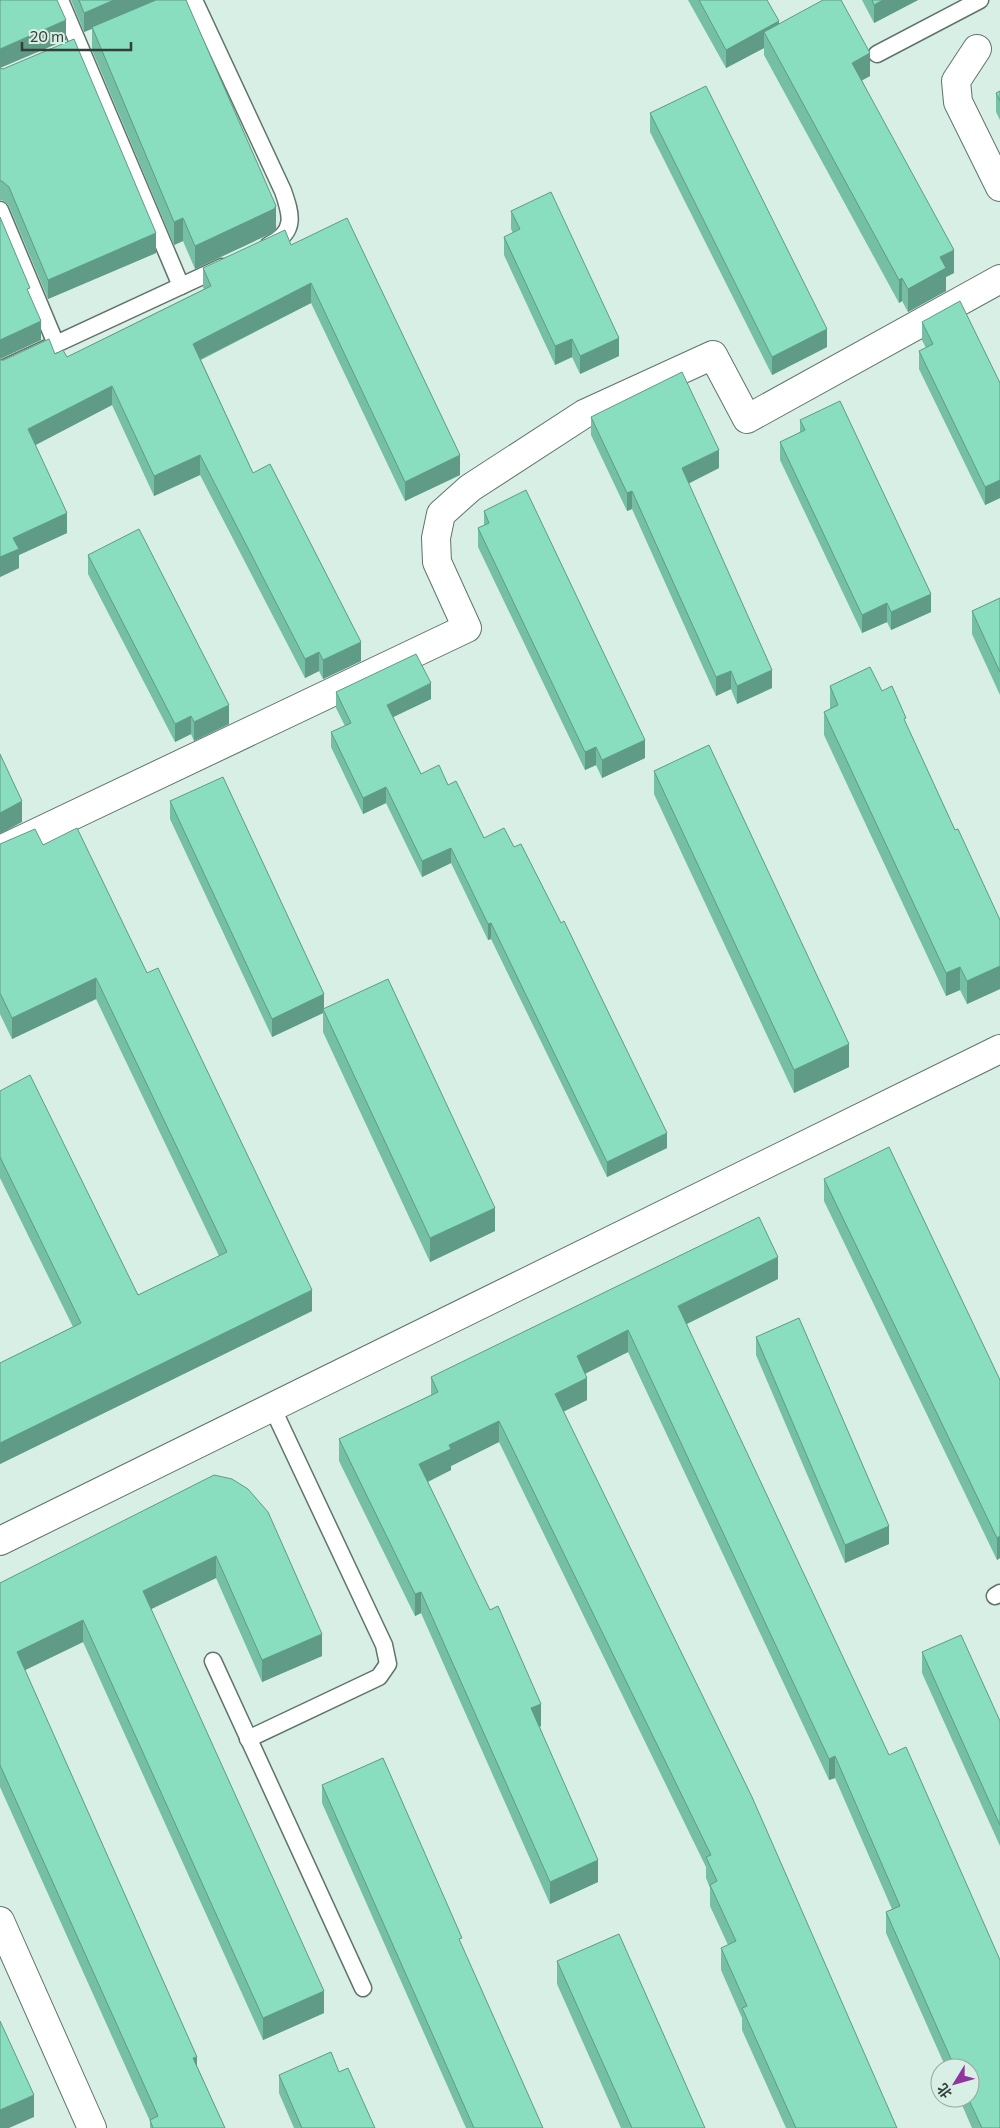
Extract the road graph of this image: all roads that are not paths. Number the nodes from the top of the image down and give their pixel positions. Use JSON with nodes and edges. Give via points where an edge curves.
{"nodes":[{"id":1,"x":60,"y":0,"type":"edge"},
{"id":2,"x":194,"y":0,"type":"edge"},
{"id":3,"x":980,"y":0,"type":"edge"},
{"id":4,"x":97,"y":38,"type":"edge"},
{"id":5,"x":79,"y":45,"type":"junction"},
{"id":6,"x":977,"y":49,"type":"dead end"},
{"id":7,"x":62,"y":53,"type":"edge"},
{"id":8,"x":877,"y":54,"type":"dead end"},
{"id":9,"x":1000,"y":187,"type":"edge"},
{"id":10,"x":0,"y":210,"type":"edge"},
{"id":11,"x":256,"y":251,"type":"edge"},
{"id":12,"x":239,"y":259,"type":"edge"},
{"id":13,"x":1000,"y":279,"type":"edge"},
{"id":14,"x":181,"y":286,"type":"junction"},
{"id":15,"x":56,"y":344,"type":"junction"},
{"id":16,"x":0,"y":370,"type":"edge"},
{"id":17,"x":0,"y":850,"type":"edge"},
{"id":18,"x":1000,"y":1049,"type":"edge"},
{"id":19,"x":272,"y":1407,"type":"junction"},
{"id":20,"x":0,"y":1541,"type":"edge"},
{"id":21,"x":212,"y":1661,"type":"dead end"},
{"id":22,"x":248,"y":1739,"type":"junction"},
{"id":23,"x":0,"y":1921,"type":"edge"},
{"id":24,"x":363,"y":1988,"type":"dead end"},
{"id":25,"x":92,"y":2128,"type":"edge"}],
"edges":[{"from":1,"to":5,"type":"lane"},
{"from":2,"to":11,"type":"lane","via":[[291,214],[291,222],[280,240]]},
{"from":3,"to":8,"type":"lane"},
{"from":4,"to":5,"type":"lane"},
{"from":5,"to":7,"type":"lane"},
{"from":5,"to":14,"type":"lane"},
{"from":6,"to":9,"type":"street","via":[[956,81],[958,102]]},
{"from":10,"to":15,"type":"lane"},
{"from":12,"to":14,"type":"lane"},
{"from":13,"to":17,"type":"street","via":[[747,419],[713,356],[584,414],[470,488],[441,514],[436,538],[437,562],[467,628]]},
{"from":14,"to":15,"type":"lane"},
{"from":15,"to":16,"type":"lane"},
{"from":18,"to":19,"type":"street"},
{"from":19,"to":20,"type":"street"},
{"from":19,"to":22,"type":"lane","via":[[384,1645],[388,1664],[379,1677]]},
{"from":21,"to":22,"type":"lane"},
{"from":22,"to":24,"type":"lane"},
{"from":23,"to":25,"type":"street"}]}
